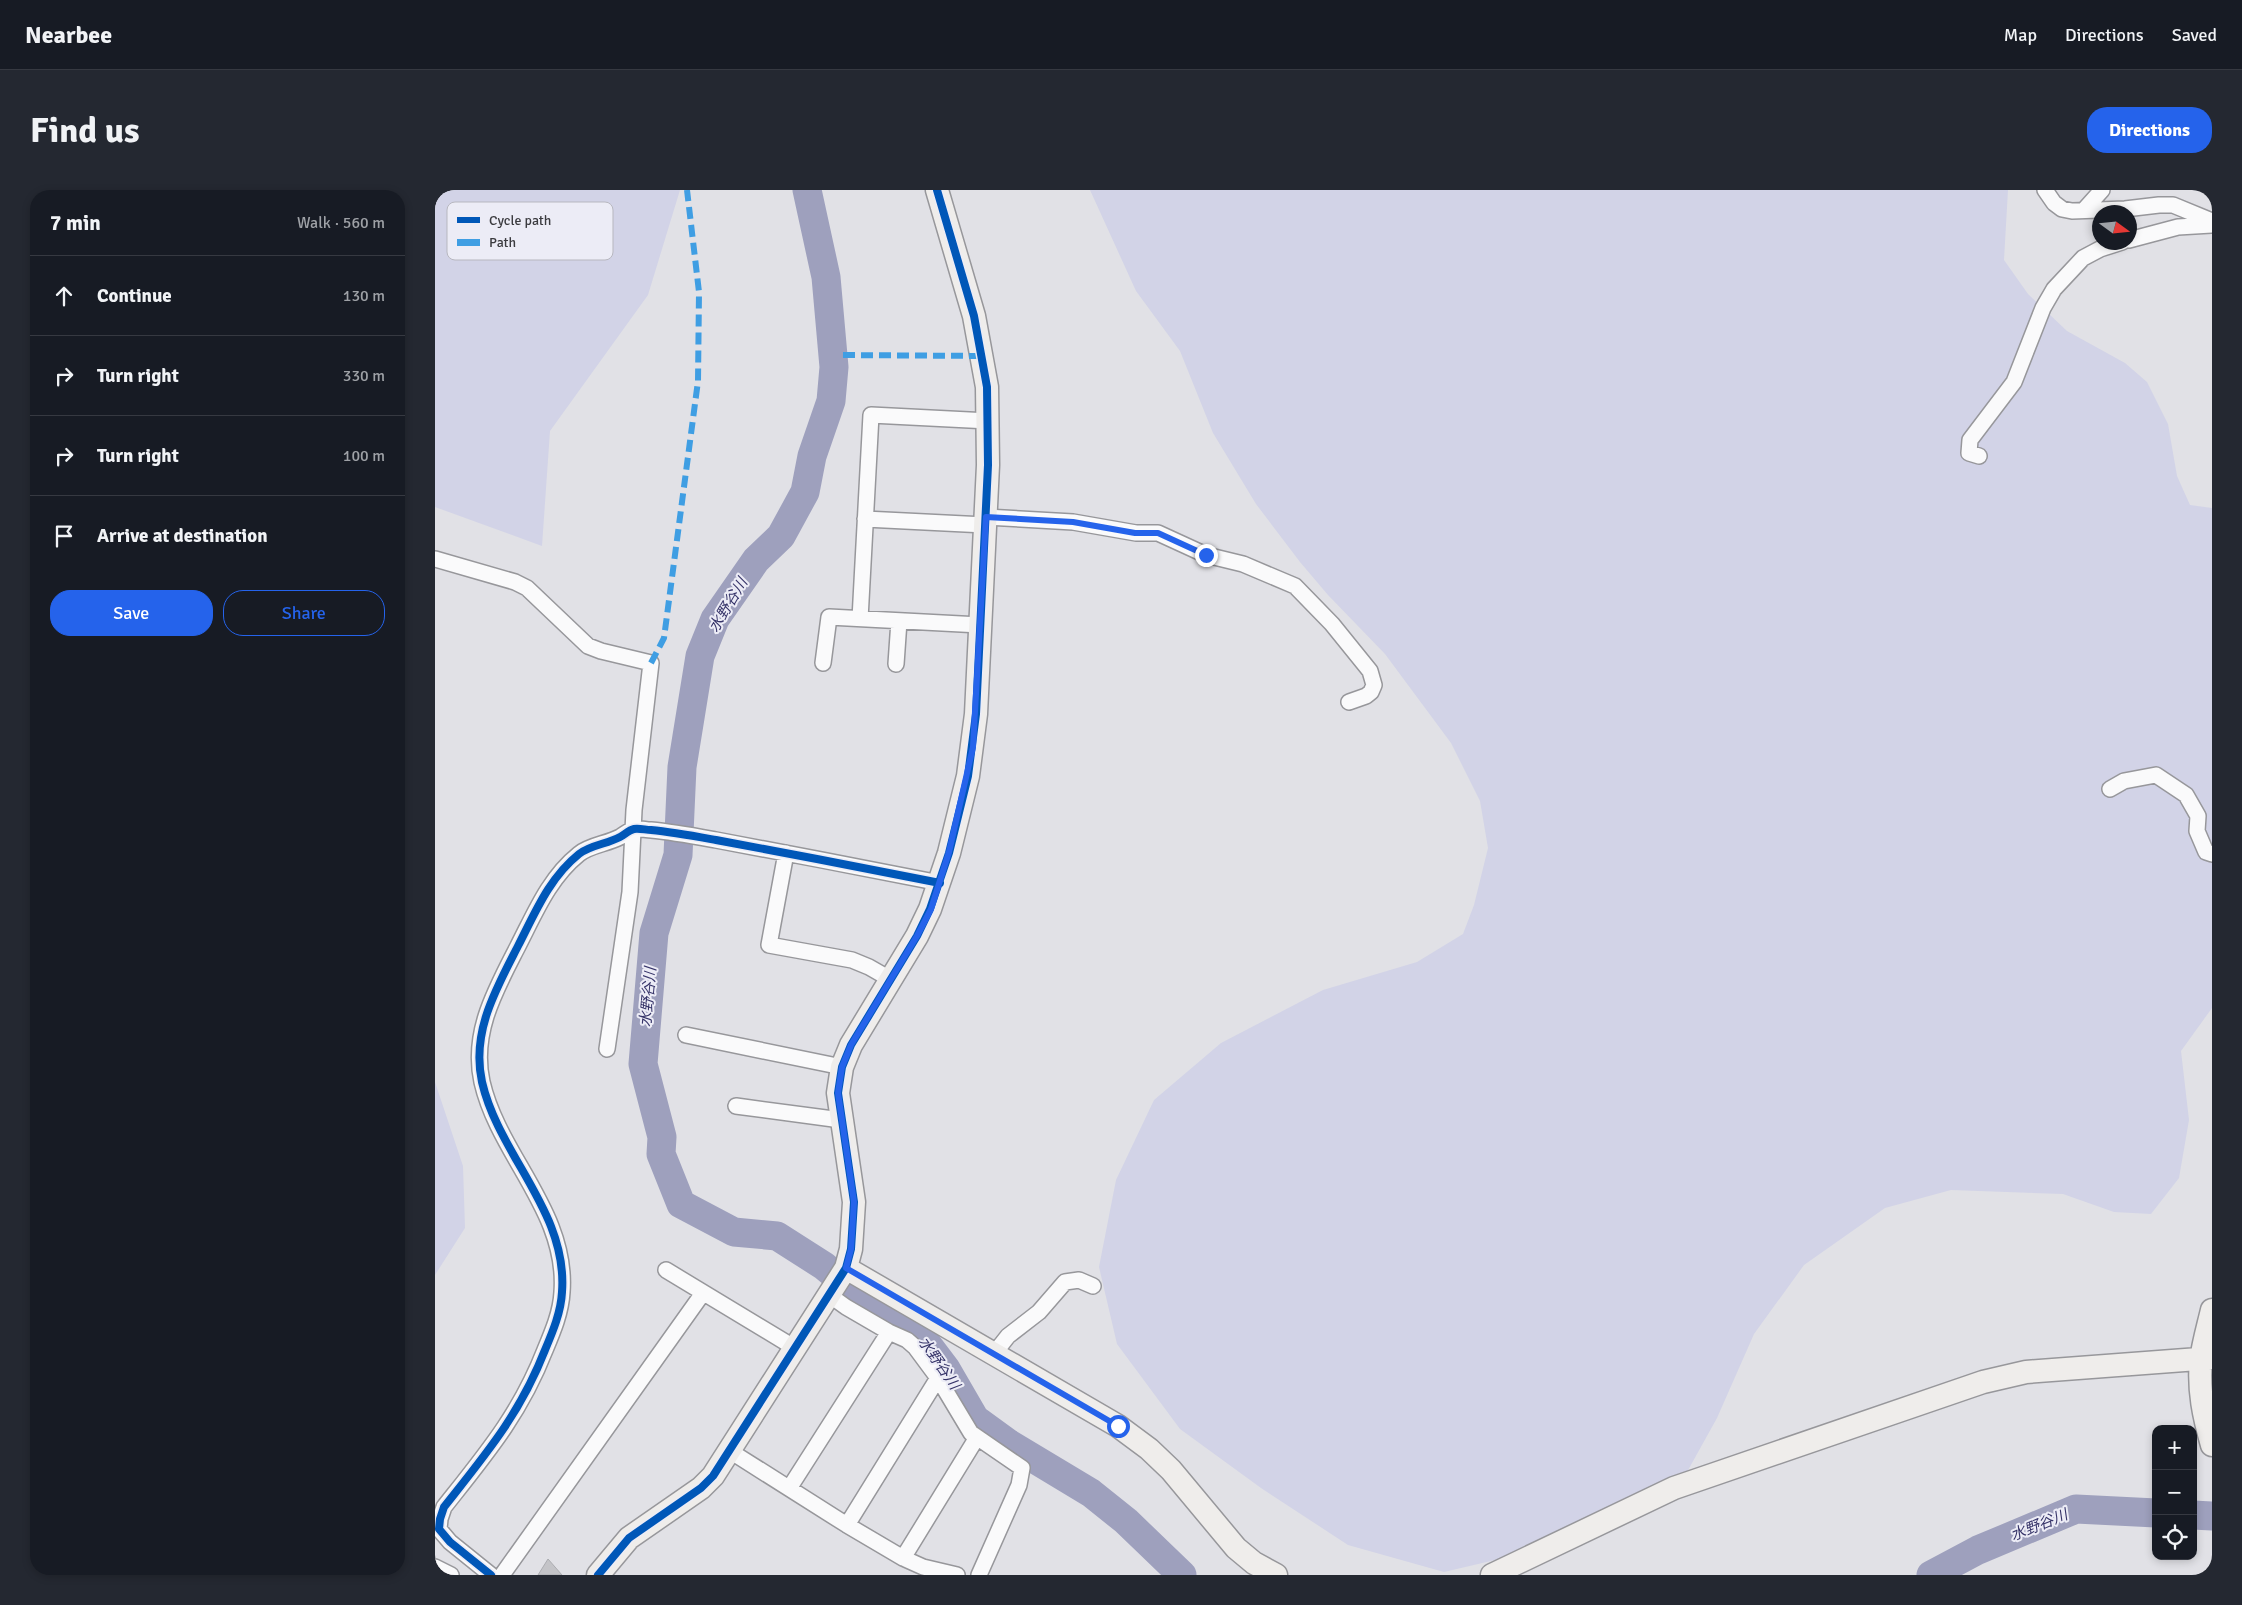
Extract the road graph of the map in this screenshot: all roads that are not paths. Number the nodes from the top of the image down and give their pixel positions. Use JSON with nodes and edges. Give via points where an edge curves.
{"nodes":[{"id":1,"x":937,"y":190,"type":"edge"},
{"id":2,"x":2045,"y":190,"type":"edge"},
{"id":3,"x":2102,"y":190,"type":"edge"},
{"id":4,"x":2084,"y":210,"type":"junction"},
{"id":5,"x":2212,"y":221,"type":"edge"},
{"id":6,"x":2212,"y":225,"type":"edge"},
{"id":7,"x":2137,"y":238,"type":"edge"},
{"id":8,"x":2098,"y":250,"type":"edge"},
{"id":9,"x":989,"y":421,"type":"junction"},
{"id":10,"x":1979,"y":456,"type":"dead end"},
{"id":11,"x":865,"y":519,"type":"junction"},
{"id":12,"x":986,"y":521,"type":"junction"},
{"id":13,"x":435,"y":559,"type":"edge"},
{"id":14,"x":860,"y":619,"type":"junction"},
{"id":15,"x":899,"y":621,"type":"junction"},
{"id":16,"x":981,"y":625,"type":"junction"},
{"id":17,"x":823,"y":663,"type":"dead end"},
{"id":18,"x":896,"y":664,"type":"dead end"},
{"id":19,"x":1349,"y":702,"type":"dead end"},
{"id":20,"x":2110,"y":789,"type":"dead end"},
{"id":21,"x":634,"y":829,"type":"junction"},
{"id":22,"x":786,"y":853,"type":"junction"},
{"id":23,"x":2212,"y":854,"type":"edge"},
{"id":24,"x":940,"y":883,"type":"junction"},
{"id":25,"x":890,"y":979,"type":"junction"},
{"id":26,"x":686,"y":1035,"type":"dead end"},
{"id":27,"x":607,"y":1048,"type":"dead end"},
{"id":28,"x":842,"y":1067,"type":"junction"},
{"id":29,"x":736,"y":1106,"type":"dead end"},
{"id":30,"x":841,"y":1120,"type":"junction"},
{"id":31,"x":666,"y":1270,"type":"dead end"},
{"id":32,"x":837,"y":1280,"type":"junction"},
{"id":33,"x":1093,"y":1286,"type":"dead end"},
{"id":34,"x":703,"y":1293,"type":"junction"},
{"id":35,"x":2212,"y":1310,"type":"edge"},
{"id":36,"x":889,"y":1332,"type":"junction"},
{"id":37,"x":795,"y":1348,"type":"junction"},
{"id":38,"x":993,"y":1355,"type":"junction"},
{"id":39,"x":2206,"y":1359,"type":"edge"},
{"id":40,"x":938,"y":1378,"type":"junction"},
{"id":41,"x":976,"y":1439,"type":"junction"},
{"id":42,"x":2212,"y":1445,"type":"edge"},
{"id":43,"x":731,"y":1451,"type":"junction"},
{"id":44,"x":790,"y":1487,"type":"junction"},
{"id":45,"x":847,"y":1525,"type":"junction"},
{"id":46,"x":903,"y":1558,"type":"junction"},
{"id":47,"x":435,"y":1567,"type":"edge"},
{"id":48,"x":451,"y":1575,"type":"edge"},
{"id":49,"x":491,"y":1575,"type":"edge"},
{"id":50,"x":502,"y":1575,"type":"edge"},
{"id":51,"x":598,"y":1575,"type":"edge"},
{"id":52,"x":957,"y":1575,"type":"edge"},
{"id":53,"x":979,"y":1575,"type":"edge"},
{"id":54,"x":1276,"y":1575,"type":"edge"},
{"id":55,"x":1492,"y":1575,"type":"edge"}],
"edges":[{"from":1,"to":9,"type":"street","via":[[974,316],[983,356]]},
{"from":2,"to":4,"type":"street","via":[[2062,209]]},
{"from":3,"to":4,"type":"street"},
{"from":4,"to":5,"type":"street","via":[[2173,205]]},
{"from":6,"to":7,"type":"street","via":[[2178,227]]},
{"from":8,"to":10,"type":"street","via":[[2083,258],[2054,289],[2043,308],[2014,382],[1970,440],[1969,453]]},
{"from":9,"to":11,"type":"street","via":[[871,415]]},
{"from":9,"to":12,"type":"street"},
{"from":11,"to":12,"type":"street"},
{"from":11,"to":14,"type":"street"},
{"from":12,"to":16,"type":"street"},
{"from":12,"to":19,"type":"street","via":[[1073,522],[1135,533],[1158,533],[1206,555],[1243,564],[1295,586],[1332,624],[1370,671],[1374,685],[1371,692]]},
{"from":13,"to":21,"type":"street","via":[[515,582],[527,588],[588,646],[651,663]]},
{"from":14,"to":15,"type":"street"},
{"from":14,"to":17,"type":"street","via":[[829,617]]},
{"from":15,"to":16,"type":"street"},
{"from":15,"to":18,"type":"street"},
{"from":16,"to":24,"type":"street","via":[[973,747]]},
{"from":20,"to":23,"type":"street","via":[[2123,781],[2156,775],[2186,795],[2197,816],[2197,831],[2206,852]]},
{"from":21,"to":22,"type":"street"},
{"from":21,"to":27,"type":"street","via":[[630,892]]},
{"from":21,"to":49,"type":"street","via":[[581,852],[561,871],[548,889],[492,996],[483,1023],[479,1050],[488,1102],[502,1136],[544,1209],[558,1242],[563,1269],[556,1323],[535,1376],[498,1440],[443,1507],[440,1519],[439,1529],[450,1542]]},
{"from":22,"to":24,"type":"street"},
{"from":22,"to":25,"type":"street","via":[[769,945],[852,960]]},
{"from":24,"to":25,"type":"street","via":[[917,936]]},
{"from":25,"to":28,"type":"street","via":[[851,1045]]},
{"from":26,"to":28,"type":"street"},
{"from":28,"to":30,"type":"street","via":[[838,1093]]},
{"from":29,"to":30,"type":"street"},
{"from":30,"to":32,"type":"street","via":[[854,1202],[851,1249]]},
{"from":31,"to":34,"type":"street"},
{"from":32,"to":36,"type":"street","via":[[846,1307]]},
{"from":32,"to":37,"type":"street"},
{"from":32,"to":38,"type":"street"},
{"from":33,"to":38,"type":"street","via":[[1079,1280],[1065,1282],[1039,1312],[1008,1336]]},
{"from":34,"to":37,"type":"street"},
{"from":34,"to":50,"type":"street"},
{"from":35,"to":39,"type":"street"},
{"from":36,"to":40,"type":"street","via":[[907,1340]]},
{"from":36,"to":44,"type":"street"},
{"from":37,"to":43,"type":"street"},
{"from":38,"to":54,"type":"street","via":[[1118,1426],[1149,1449],[1171,1470],[1236,1548]]},
{"from":39,"to":42,"type":"street","via":[[2203,1412]]},
{"from":39,"to":55,"type":"street","via":[[2026,1372],[1983,1382],[1674,1488]]},
{"from":40,"to":41,"type":"street"},
{"from":40,"to":45,"type":"street"},
{"from":41,"to":46,"type":"street"},
{"from":41,"to":53,"type":"street","via":[[1021,1468],[1019,1486]]},
{"from":43,"to":44,"type":"street"},
{"from":43,"to":51,"type":"street","via":[[701,1488],[629,1538]]},
{"from":44,"to":45,"type":"street"},
{"from":45,"to":46,"type":"street"},
{"from":46,"to":52,"type":"street","via":[[923,1567]]},
{"from":47,"to":48,"type":"street"}]}
